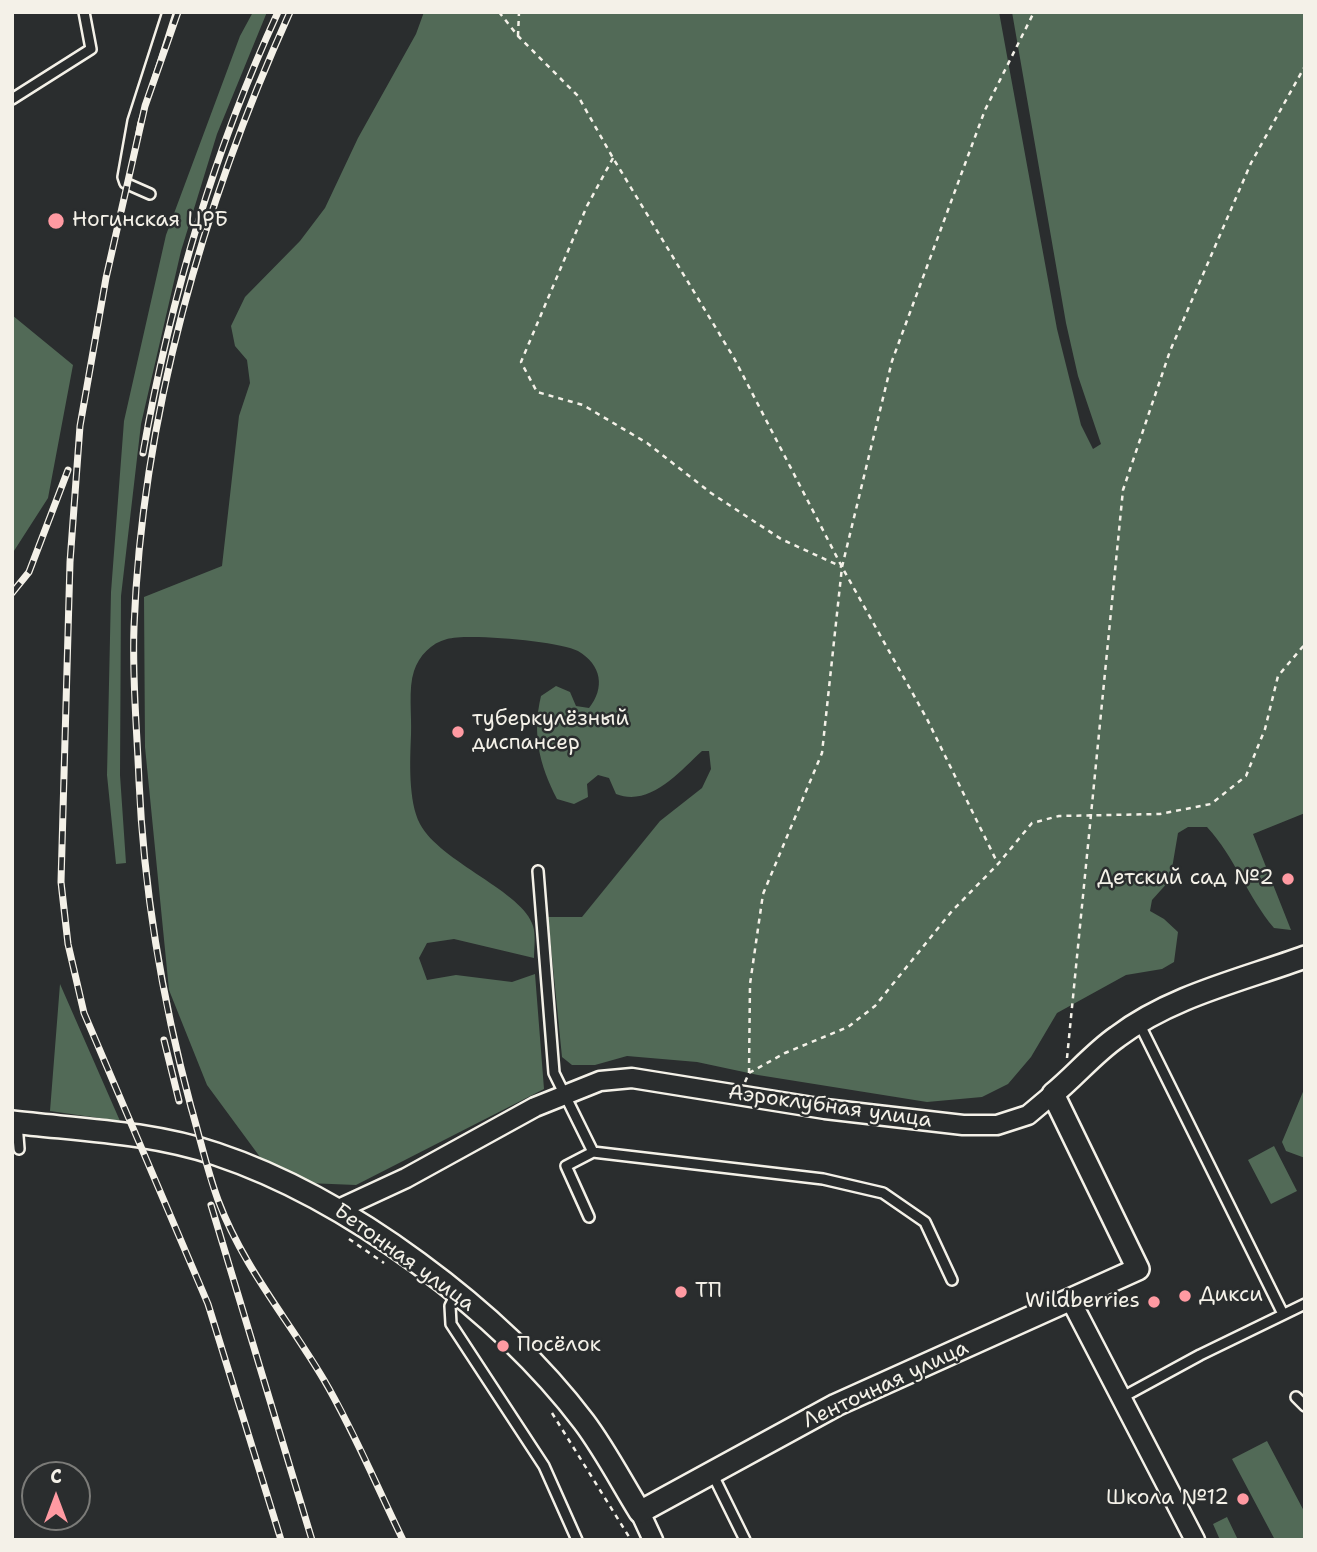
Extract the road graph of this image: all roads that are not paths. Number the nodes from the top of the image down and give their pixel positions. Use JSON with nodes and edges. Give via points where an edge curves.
{"nodes":[{"id":1,"x":85,"y":12,"type":"edge"},
{"id":2,"x":168,"y":12,"type":"edge"},
{"id":3,"x":12,"y":99,"type":"edge"},
{"id":4,"x":150,"y":194,"type":"dead end"},
{"id":5,"x":538,"y":871,"type":"dead end"},
{"id":6,"x":1305,"y":957,"type":"edge"},
{"id":7,"x":1139,"y":1023,"type":"junction"},
{"id":8,"x":1058,"y":1090,"type":"junction"},
{"id":9,"x":562,"y":1094,"type":"junction"},
{"id":10,"x":14,"y":1123,"type":"edge"},
{"id":11,"x":19,"y":1149,"type":"dead end"},
{"id":12,"x":593,"y":1152,"type":"junction"},
{"id":13,"x":339,"y":1209,"type":"junction"},
{"id":14,"x":589,"y":1217,"type":"dead end"},
{"id":15,"x":953,"y":1280,"type":"dead end"},
{"id":16,"x":456,"y":1294,"type":"junction"},
{"id":17,"x":1070,"y":1299,"type":"junction"},
{"id":18,"x":1305,"y":1304,"type":"edge"},
{"id":19,"x":1283,"y":1314,"type":"junction"},
{"id":20,"x":1296,"y":1397,"type":"dead end"},
{"id":21,"x":1121,"y":1398,"type":"junction"},
{"id":22,"x":1305,"y":1406,"type":"edge"},
{"id":23,"x":712,"y":1473,"type":"junction"},
{"id":24,"x":640,"y":1512,"type":"junction"},
{"id":25,"x":577,"y":1540,"type":"edge"},
{"id":26,"x":653,"y":1540,"type":"edge"},
{"id":27,"x":745,"y":1540,"type":"edge"},
{"id":28,"x":1195,"y":1540,"type":"edge"}],
"edges":[{"from":1,"to":3,"type":"lane","via":[[90,49]]},
{"from":2,"to":4,"type":"lane","via":[[124,164],[125,183]]},
{"from":5,"to":9,"type":"lane","via":[[554,1073]]},
{"from":6,"to":7,"type":"street","name":"Аэроклубная улица","via":[[1194,996]]},
{"from":7,"to":8,"type":"street","name":"Аэроклубная улица"},
{"from":7,"to":19,"type":"lane"},
{"from":8,"to":9,"type":"street","name":"Аэроклубная улица","via":[[1028,1115],[997,1125],[825,1108],[632,1078]]},
{"from":8,"to":17,"type":"street","name":"Ленточная улица","via":[[1138,1269]]},
{"from":9,"to":12,"type":"lane"},
{"from":9,"to":13,"type":"street","name":"Аэроклубная улица"},
{"from":10,"to":11,"type":"lane"},
{"from":10,"to":13,"type":"street","name":"Бетонная улица","via":[[138,1135],[203,1150]]},
{"from":12,"to":14,"type":"lane","via":[[565,1166]]},
{"from":12,"to":15,"type":"lane","via":[[823,1179],[883,1193],[925,1222]]},
{"from":13,"to":16,"type":"street","name":"Бетонная улица"},
{"from":16,"to":24,"type":"street","name":"Бетонная улица","via":[[492,1321],[552,1384],[585,1424]]},
{"from":16,"to":25,"type":"lane","via":[[450,1306],[451,1324],[544,1466]]},
{"from":17,"to":21,"type":"street"},
{"from":17,"to":23,"type":"street","name":"Ленточная улица","via":[[836,1405]]},
{"from":18,"to":19,"type":"lane"},
{"from":19,"to":21,"type":"lane"},
{"from":20,"to":22,"type":"lane"},
{"from":21,"to":28,"type":"street"},
{"from":23,"to":24,"type":"street","name":"Ленточная улица"},
{"from":23,"to":27,"type":"lane"},
{"from":24,"to":26,"type":"street","name":"Бетонная улица"}]}
